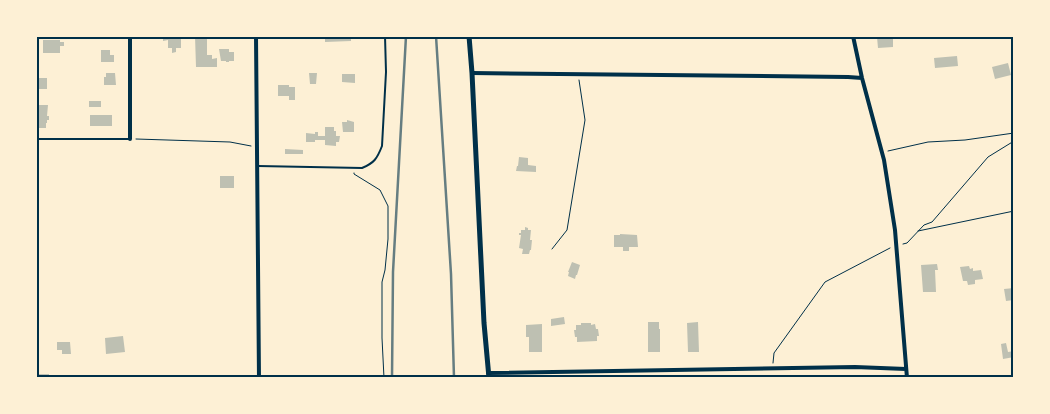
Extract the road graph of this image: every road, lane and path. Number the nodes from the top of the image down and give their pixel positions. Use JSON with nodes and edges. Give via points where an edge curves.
{"nodes":[{"id":1,"x":130,"y":36,"type":"edge"},
{"id":2,"x":256,"y":36,"type":"edge"},
{"id":3,"x":386,"y":36,"type":"edge"},
{"id":4,"x":469,"y":36,"type":"edge"},
{"id":5,"x":853,"y":36,"type":"edge"},
{"id":6,"x":472,"y":73,"type":"junction"},
{"id":7,"x":579,"y":74,"type":"junction"},
{"id":8,"x":862,"y":78,"type":"junction"},
{"id":9,"x":1014,"y":132,"type":"edge"},
{"id":10,"x":36,"y":139,"type":"edge"},
{"id":11,"x":130,"y":139,"type":"junction"},
{"id":12,"x":1014,"y":141,"type":"edge"},
{"id":13,"x":257,"y":146,"type":"junction"},
{"id":14,"x":882,"y":152,"type":"junction"},
{"id":15,"x":257,"y":166,"type":"junction"},
{"id":16,"x":354,"y":168,"type":"junction"},
{"id":17,"x":1014,"y":211,"type":"edge"},
{"id":18,"x":918,"y":232,"type":"junction"},
{"id":19,"x":896,"y":246,"type":"junction"},
{"id":20,"x":552,"y":249,"type":"dead end"},
{"id":21,"x":773,"y":368,"type":"junction"},
{"id":22,"x":906,"y":369,"type":"junction"},
{"id":23,"x":488,"y":376,"type":"edge"},
{"id":24,"x":259,"y":378,"type":"edge"},
{"id":25,"x":384,"y":378,"type":"edge"},
{"id":26,"x":907,"y":378,"type":"edge"}],
"edges":[{"from":1,"to":11,"type":"street"},
{"from":2,"to":13,"type":"street"},
{"from":3,"to":16,"type":"lane","via":[[382,146],[372,164]]},
{"from":4,"to":6,"type":"main road"},
{"from":5,"to":8,"type":"street"},
{"from":6,"to":7,"type":"street"},
{"from":6,"to":23,"type":"main road"},
{"from":7,"to":8,"type":"street"},
{"from":7,"to":20,"type":"path","via":[[585,120],[567,230]]},
{"from":8,"to":14,"type":"street"},
{"from":9,"to":14,"type":"path","via":[[928,142]]},
{"from":10,"to":11,"type":"lane"},
{"from":11,"to":13,"type":"path","via":[[230,142]]},
{"from":12,"to":18,"type":"path","via":[[988,157],[932,222]]},
{"from":13,"to":15,"type":"street"},
{"from":14,"to":19,"type":"street"},
{"from":15,"to":16,"type":"lane"},
{"from":15,"to":24,"type":"street"},
{"from":16,"to":25,"type":"path","via":[[354,174],[380,190],[388,206],[388,239],[382,282]]},
{"from":17,"to":18,"type":"path"},
{"from":18,"to":19,"type":"path","via":[[907,243]]},
{"from":19,"to":21,"type":"path","via":[[825,282],[774,352]]},
{"from":19,"to":22,"type":"street"},
{"from":21,"to":22,"type":"street"},
{"from":21,"to":23,"type":"street"},
{"from":22,"to":26,"type":"street"}]}
